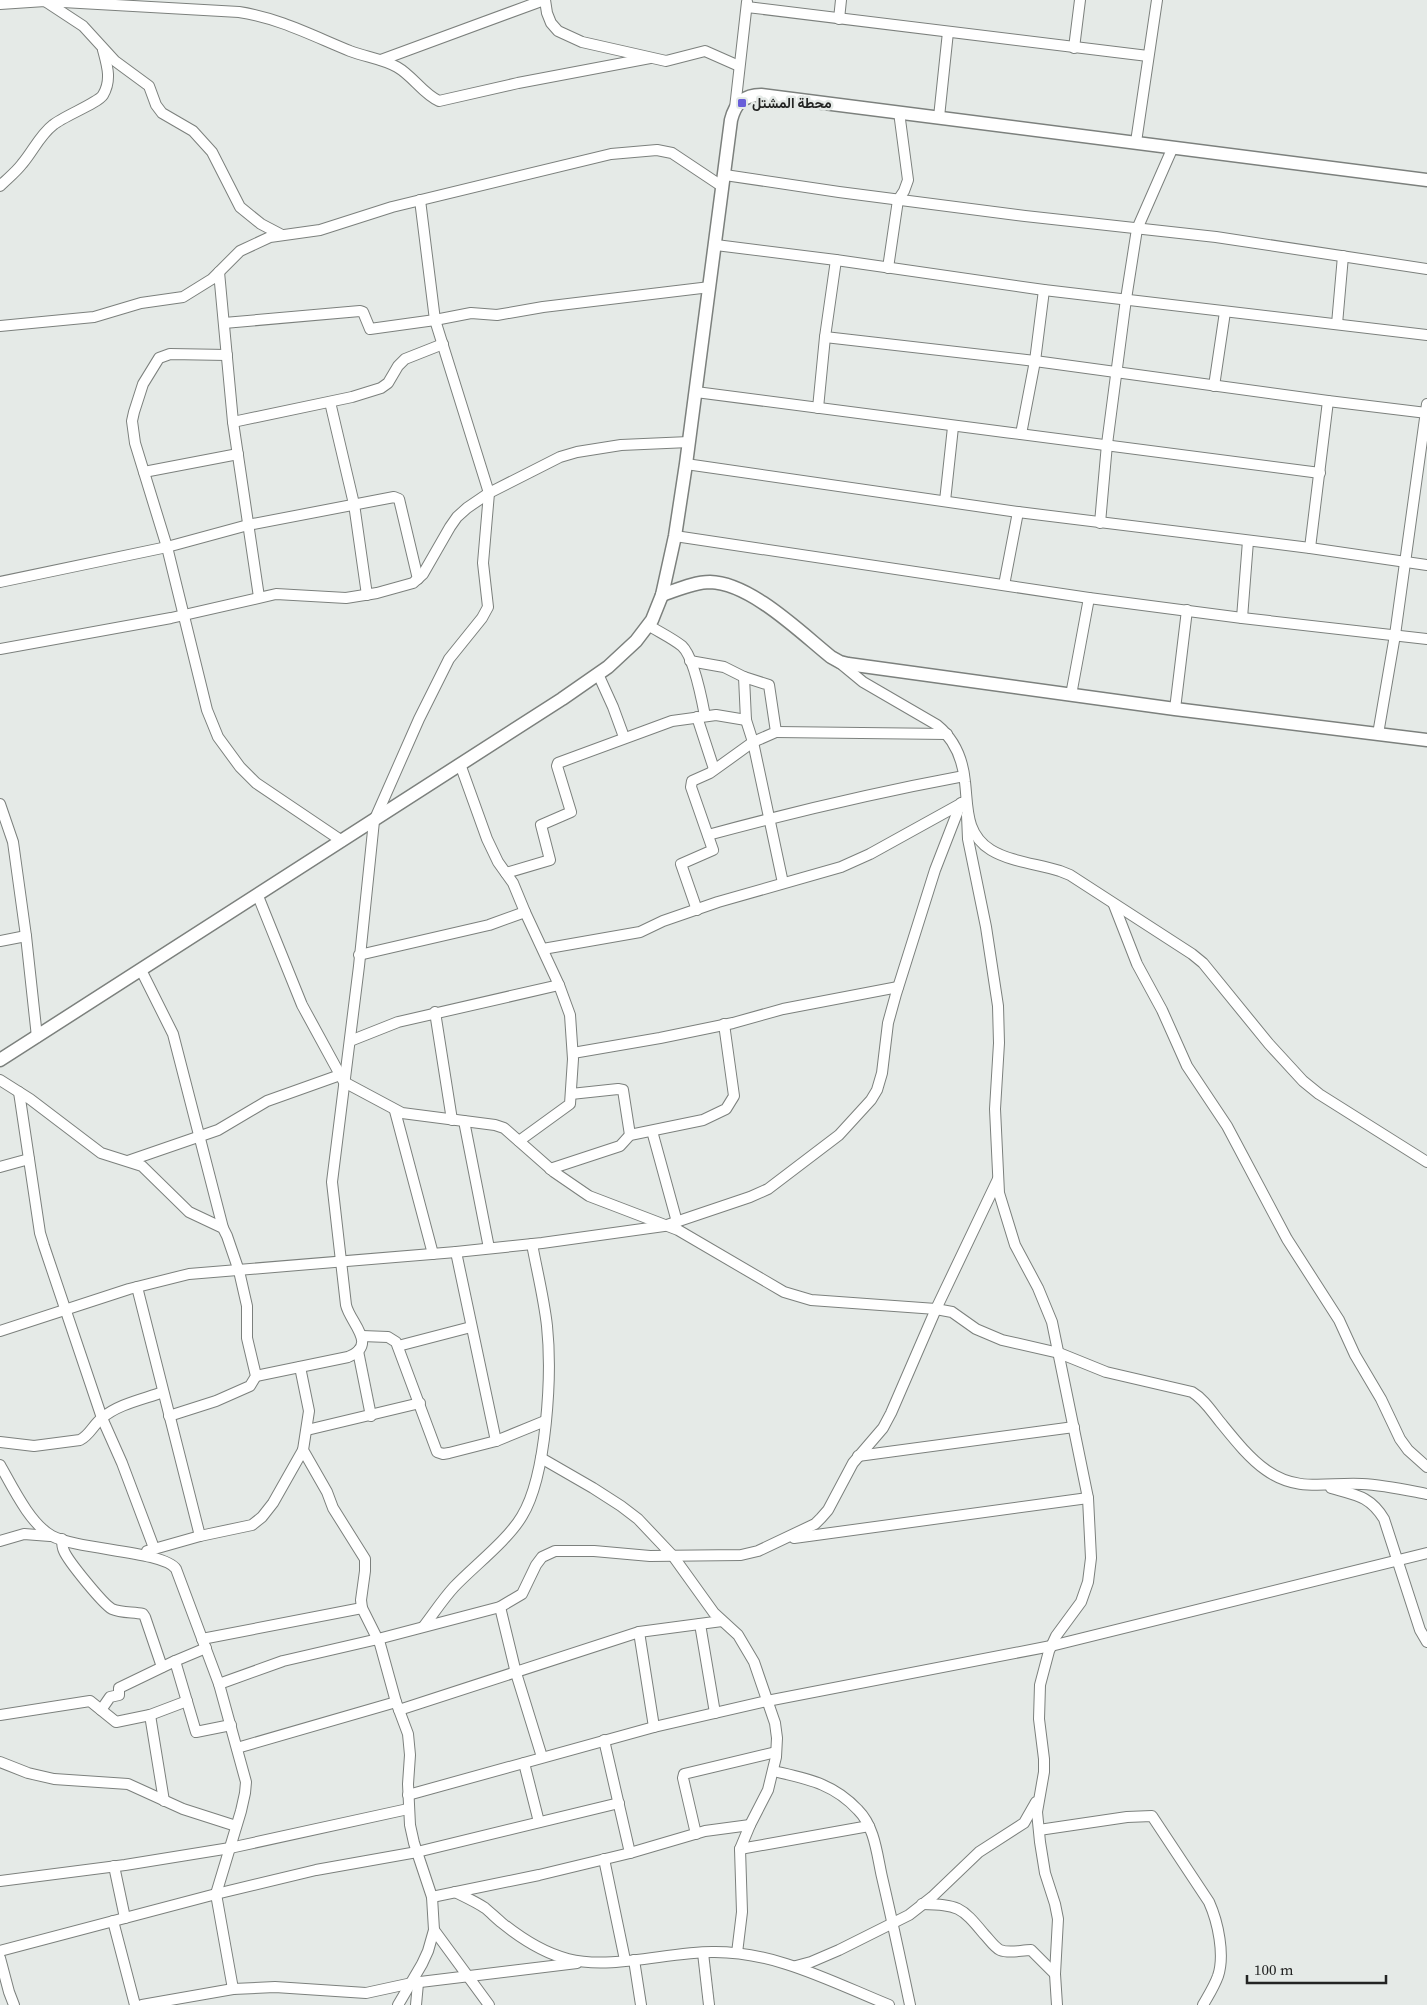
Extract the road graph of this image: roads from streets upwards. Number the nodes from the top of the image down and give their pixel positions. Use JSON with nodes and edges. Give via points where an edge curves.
{"nodes":[{"id":1,"x":45,"y":0,"type":"edge"},
{"id":2,"x":545,"y":0,"type":"edge"},
{"id":3,"x":841,"y":0,"type":"edge"},
{"id":4,"x":1080,"y":0,"type":"edge"},
{"id":5,"x":1157,"y":0,"type":"edge"},
{"id":6,"x":747,"y":3,"type":"edge"},
{"id":7,"x":0,"y":4,"type":"edge"},
{"id":8,"x":839,"y":19,"type":"junction"},
{"id":9,"x":948,"y":32,"type":"junction"},
{"id":10,"x":102,"y":46,"type":"junction"},
{"id":11,"x":1074,"y":48,"type":"junction"},
{"id":12,"x":1148,"y":56,"type":"junction"},
{"id":13,"x":650,"y":58,"type":"junction"},
{"id":14,"x":381,"y":60,"type":"junction"},
{"id":15,"x":739,"y":66,"type":"junction"},
{"id":16,"x":738,"y":80,"type":"junction"},
{"id":17,"x":749,"y":96,"type":"junction"},
{"id":18,"x":735,"y":108,"type":"junction"},
{"id":19,"x":899,"y":112,"type":"junction"},
{"id":20,"x":939,"y":117,"type":"junction"},
{"id":21,"x":1136,"y":142,"type":"junction"},
{"id":22,"x":1173,"y":147,"type":"junction"},
{"id":23,"x":1427,"y":180,"type":"edge"},
{"id":24,"x":724,"y":181,"type":"junction"},
{"id":25,"x":0,"y":186,"type":"edge"},
{"id":26,"x":420,"y":200,"type":"junction"},
{"id":27,"x":898,"y":200,"type":"junction"},
{"id":28,"x":1137,"y":229,"type":"junction"},
{"id":29,"x":282,"y":235,"type":"junction"},
{"id":30,"x":716,"y":245,"type":"junction"},
{"id":31,"x":1343,"y":256,"type":"junction"},
{"id":32,"x":836,"y":260,"type":"junction"},
{"id":33,"x":888,"y":268,"type":"junction"},
{"id":34,"x":1427,"y":268,"type":"edge"},
{"id":35,"x":219,"y":272,"type":"junction"},
{"id":36,"x":710,"y":287,"type":"junction"},
{"id":37,"x":1044,"y":290,"type":"junction"},
{"id":38,"x":1126,"y":300,"type":"junction"},
{"id":39,"x":1225,"y":312,"type":"junction"},
{"id":40,"x":435,"y":320,"type":"junction"},
{"id":41,"x":224,"y":323,"type":"junction"},
{"id":42,"x":1337,"y":324,"type":"junction"},
{"id":43,"x":0,"y":326,"type":"edge"},
{"id":44,"x":1427,"y":335,"type":"edge"},
{"id":45,"x":825,"y":337,"type":"junction"},
{"id":46,"x":443,"y":344,"type":"junction"},
{"id":47,"x":227,"y":355,"type":"junction"},
{"id":48,"x":1035,"y":360,"type":"junction"},
{"id":49,"x":1117,"y":372,"type":"junction"},
{"id":50,"x":1214,"y":386,"type":"junction"},
{"id":51,"x":696,"y":392,"type":"junction"},
{"id":52,"x":1328,"y":401,"type":"junction"},
{"id":53,"x":330,"y":402,"type":"junction"},
{"id":54,"x":818,"y":408,"type":"junction"},
{"id":55,"x":1427,"y":410,"type":"edge"},
{"id":56,"x":233,"y":422,"type":"junction"},
{"id":57,"x":953,"y":427,"type":"junction"},
{"id":58,"x":1021,"y":434,"type":"junction"},
{"id":59,"x":689,"y":442,"type":"junction"},
{"id":60,"x":1107,"y":444,"type":"junction"},
{"id":61,"x":238,"y":454,"type":"junction"},
{"id":62,"x":686,"y":464,"type":"junction"},
{"id":63,"x":144,"y":472,"type":"junction"},
{"id":64,"x":1320,"y":473,"type":"junction"},
{"id":65,"x":489,"y":493,"type":"junction"},
{"id":66,"x":945,"y":501,"type":"junction"},
{"id":67,"x":354,"y":504,"type":"junction"},
{"id":68,"x":1018,"y":512,"type":"junction"},
{"id":69,"x":1100,"y":523,"type":"junction"},
{"id":70,"x":248,"y":525,"type":"junction"},
{"id":71,"x":674,"y":536,"type":"junction"},
{"id":72,"x":1248,"y":541,"type":"junction"},
{"id":73,"x":167,"y":547,"type":"junction"},
{"id":74,"x":1310,"y":548,"type":"junction"},
{"id":75,"x":1406,"y":563,"type":"junction"},
{"id":76,"x":1427,"y":565,"type":"edge"},
{"id":77,"x":418,"y":579,"type":"junction"},
{"id":78,"x":0,"y":582,"type":"edge"},
{"id":79,"x":1004,"y":585,"type":"junction"},
{"id":80,"x":367,"y":595,"type":"junction"},
{"id":81,"x":662,"y":595,"type":"junction"},
{"id":82,"x":260,"y":597,"type":"junction"},
{"id":83,"x":1088,"y":598,"type":"junction"},
{"id":84,"x":1187,"y":610,"type":"junction"},
{"id":85,"x":183,"y":615,"type":"junction"},
{"id":86,"x":1242,"y":618,"type":"junction"},
{"id":87,"x":648,"y":625,"type":"junction"},
{"id":88,"x":1396,"y":635,"type":"junction"},
{"id":89,"x":1427,"y":639,"type":"edge"},
{"id":90,"x":0,"y":649,"type":"edge"},
{"id":91,"x":690,"y":660,"type":"junction"},
{"id":92,"x":840,"y":662,"type":"junction"},
{"id":93,"x":598,"y":674,"type":"junction"},
{"id":94,"x":744,"y":677,"type":"junction"},
{"id":95,"x":1071,"y":695,"type":"junction"},
{"id":96,"x":1176,"y":709,"type":"junction"},
{"id":97,"x":701,"y":717,"type":"junction"},
{"id":98,"x":746,"y":720,"type":"junction"},
{"id":99,"x":776,"y":732,"type":"junction"},
{"id":100,"x":947,"y":734,"type":"junction"},
{"id":101,"x":1378,"y":734,"type":"junction"},
{"id":102,"x":624,"y":737,"type":"junction"},
{"id":103,"x":1427,"y":740,"type":"edge"},
{"id":104,"x":753,"y":742,"type":"junction"},
{"id":105,"x":460,"y":764,"type":"junction"},
{"id":106,"x":714,"y":769,"type":"junction"},
{"id":107,"x":964,"y":776,"type":"junction"},
{"id":108,"x":963,"y":802,"type":"junction"},
{"id":109,"x":0,"y":804,"type":"edge"},
{"id":110,"x":967,"y":815,"type":"junction"},
{"id":111,"x":770,"y":818,"type":"junction"},
{"id":112,"x":374,"y":820,"type":"junction"},
{"id":113,"x":708,"y":835,"type":"junction"},
{"id":114,"x":342,"y":841,"type":"junction"},
{"id":115,"x":506,"y":873,"type":"junction"},
{"id":116,"x":783,"y":883,"type":"junction"},
{"id":117,"x":258,"y":896,"type":"junction"},
{"id":118,"x":1114,"y":905,"type":"junction"},
{"id":119,"x":696,"y":910,"type":"junction"},
{"id":120,"x":524,"y":912,"type":"junction"},
{"id":121,"x":26,"y":936,"type":"junction"},
{"id":122,"x":0,"y":940,"type":"edge"},
{"id":123,"x":543,"y":949,"type":"junction"},
{"id":124,"x":360,"y":955,"type":"junction"},
{"id":125,"x":141,"y":970,"type":"junction"},
{"id":126,"x":559,"y":985,"type":"junction"},
{"id":127,"x":898,"y":987,"type":"junction"},
{"id":128,"x":435,"y":1012,"type":"junction"},
{"id":129,"x":724,"y":1024,"type":"junction"},
{"id":130,"x":37,"y":1037,"type":"junction"},
{"id":131,"x":350,"y":1041,"type":"junction"},
{"id":132,"x":573,"y":1053,"type":"junction"},
{"id":133,"x":0,"y":1060,"type":"edge"},
{"id":134,"x":342,"y":1079,"type":"junction"},
{"id":135,"x":0,"y":1080,"type":"edge"},
{"id":136,"x":19,"y":1092,"type":"junction"},
{"id":137,"x":571,"y":1094,"type":"junction"},
{"id":138,"x":396,"y":1111,"type":"junction"},
{"id":139,"x":452,"y":1120,"type":"junction"},
{"id":140,"x":464,"y":1121,"type":"junction"},
{"id":141,"x":652,"y":1130,"type":"junction"},
{"id":142,"x":630,"y":1135,"type":"junction"},
{"id":143,"x":200,"y":1136,"type":"junction"},
{"id":144,"x":519,"y":1141,"type":"junction"},
{"id":145,"x":29,"y":1159,"type":"junction"},
{"id":146,"x":128,"y":1161,"type":"junction"},
{"id":147,"x":1427,"y":1162,"type":"edge"},
{"id":148,"x":0,"y":1167,"type":"edge"},
{"id":149,"x":550,"y":1169,"type":"junction"},
{"id":150,"x":998,"y":1177,"type":"junction"},
{"id":151,"x":677,"y":1222,"type":"junction"},
{"id":152,"x":664,"y":1226,"type":"junction"},
{"id":153,"x":223,"y":1228,"type":"junction"},
{"id":154,"x":532,"y":1244,"type":"junction"},
{"id":155,"x":489,"y":1248,"type":"junction"},
{"id":156,"x":456,"y":1252,"type":"junction"},
{"id":157,"x":433,"y":1254,"type":"junction"},
{"id":158,"x":340,"y":1261,"type":"junction"},
{"id":159,"x":239,"y":1271,"type":"junction"},
{"id":160,"x":137,"y":1288,"type":"junction"},
{"id":161,"x":936,"y":1308,"type":"junction"},
{"id":162,"x":66,"y":1310,"type":"junction"},
{"id":163,"x":471,"y":1327,"type":"junction"},
{"id":164,"x":0,"y":1331,"type":"edge"},
{"id":165,"x":362,"y":1336,"type":"junction"},
{"id":166,"x":398,"y":1346,"type":"junction"},
{"id":167,"x":358,"y":1351,"type":"junction"},
{"id":168,"x":1059,"y":1353,"type":"junction"},
{"id":169,"x":300,"y":1367,"type":"junction"},
{"id":170,"x":256,"y":1376,"type":"junction"},
{"id":171,"x":163,"y":1392,"type":"junction"},
{"id":172,"x":420,"y":1404,"type":"junction"},
{"id":173,"x":169,"y":1416,"type":"junction"},
{"id":174,"x":371,"y":1416,"type":"junction"},
{"id":175,"x":102,"y":1418,"type":"junction"},
{"id":176,"x":545,"y":1422,"type":"junction"},
{"id":177,"x":1074,"y":1427,"type":"junction"},
{"id":178,"x":307,"y":1430,"type":"junction"},
{"id":179,"x":496,"y":1441,"type":"junction"},
{"id":180,"x":0,"y":1442,"type":"edge"},
{"id":181,"x":303,"y":1450,"type":"junction"},
{"id":182,"x":858,"y":1456,"type":"junction"},
{"id":183,"x":541,"y":1458,"type":"junction"},
{"id":184,"x":0,"y":1465,"type":"edge"},
{"id":185,"x":1427,"y":1466,"type":"edge"},
{"id":186,"x":1323,"y":1486,"type":"junction"},
{"id":187,"x":1427,"y":1494,"type":"edge"},
{"id":188,"x":1088,"y":1498,"type":"junction"},
{"id":189,"x":200,"y":1536,"type":"junction"},
{"id":190,"x":57,"y":1538,"type":"junction"},
{"id":191,"x":786,"y":1539,"type":"junction"},
{"id":192,"x":0,"y":1541,"type":"edge"},
{"id":193,"x":154,"y":1548,"type":"junction"},
{"id":194,"x":139,"y":1553,"type":"junction"},
{"id":195,"x":1427,"y":1553,"type":"edge"},
{"id":196,"x":673,"y":1556,"type":"junction"},
{"id":197,"x":1398,"y":1561,"type":"junction"},
{"id":198,"x":500,"y":1607,"type":"junction"},
{"id":199,"x":362,"y":1608,"type":"junction"},
{"id":200,"x":722,"y":1621,"type":"junction"},
{"id":201,"x":700,"y":1624,"type":"junction"},
{"id":202,"x":424,"y":1626,"type":"junction"},
{"id":203,"x":639,"y":1632,"type":"junction"},
{"id":204,"x":378,"y":1639,"type":"junction"},
{"id":205,"x":1427,"y":1642,"type":"edge"},
{"id":206,"x":204,"y":1643,"type":"junction"},
{"id":207,"x":1051,"y":1646,"type":"junction"},
{"id":208,"x":175,"y":1661,"type":"junction"},
{"id":209,"x":162,"y":1667,"type":"junction"},
{"id":210,"x":516,"y":1673,"type":"junction"},
{"id":211,"x":219,"y":1684,"type":"junction"},
{"id":212,"x":187,"y":1701,"type":"junction"},
{"id":213,"x":766,"y":1701,"type":"junction"},
{"id":214,"x":398,"y":1706,"type":"junction"},
{"id":215,"x":101,"y":1710,"type":"junction"},
{"id":216,"x":150,"y":1714,"type":"junction"},
{"id":217,"x":715,"y":1714,"type":"junction"},
{"id":218,"x":0,"y":1715,"type":"edge"},
{"id":219,"x":231,"y":1725,"type":"junction"},
{"id":220,"x":654,"y":1727,"type":"junction"},
{"id":221,"x":604,"y":1740,"type":"junction"},
{"id":222,"x":237,"y":1748,"type":"junction"},
{"id":223,"x":776,"y":1752,"type":"junction"},
{"id":224,"x":542,"y":1758,"type":"junction"},
{"id":225,"x":0,"y":1762,"type":"edge"},
{"id":226,"x":524,"y":1762,"type":"junction"},
{"id":227,"x":773,"y":1770,"type":"junction"},
{"id":228,"x":408,"y":1795,"type":"junction"},
{"id":229,"x":1038,"y":1797,"type":"junction"},
{"id":230,"x":164,"y":1801,"type":"junction"},
{"id":231,"x":619,"y":1803,"type":"junction"},
{"id":232,"x":408,"y":1809,"type":"junction"},
{"id":233,"x":539,"y":1822,"type":"junction"},
{"id":234,"x":750,"y":1825,"type":"junction"},
{"id":235,"x":236,"y":1826,"type":"junction"},
{"id":236,"x":869,"y":1826,"type":"junction"},
{"id":237,"x":1039,"y":1830,"type":"junction"},
{"id":238,"x":696,"y":1834,"type":"junction"},
{"id":239,"x":230,"y":1848,"type":"junction"},
{"id":240,"x":740,"y":1849,"type":"junction"},
{"id":241,"x":417,"y":1852,"type":"junction"},
{"id":242,"x":630,"y":1853,"type":"junction"},
{"id":243,"x":604,"y":1859,"type":"junction"},
{"id":244,"x":114,"y":1866,"type":"junction"},
{"id":245,"x":0,"y":1881,"type":"edge"},
{"id":246,"x":455,"y":1892,"type":"junction"},
{"id":247,"x":216,"y":1894,"type":"junction"},
{"id":248,"x":432,"y":1897,"type":"junction"},
{"id":249,"x":922,"y":1904,"type":"junction"},
{"id":250,"x":125,"y":1918,"type":"junction"},
{"id":251,"x":113,"y":1921,"type":"junction"},
{"id":252,"x":894,"y":1924,"type":"junction"},
{"id":253,"x":434,"y":1930,"type":"junction"},
{"id":254,"x":0,"y":1951,"type":"edge"},
{"id":255,"x":703,"y":1953,"type":"junction"},
{"id":256,"x":737,"y":1953,"type":"junction"},
{"id":257,"x":0,"y":1958,"type":"edge"},
{"id":258,"x":630,"y":1960,"type":"junction"},
{"id":259,"x":586,"y":1962,"type":"junction"},
{"id":260,"x":795,"y":1966,"type":"junction"},
{"id":261,"x":1055,"y":1974,"type":"junction"},
{"id":262,"x":467,"y":1977,"type":"junction"},
{"id":263,"x":415,"y":1983,"type":"junction"},
{"id":264,"x":233,"y":1989,"type":"junction"},
{"id":265,"x":1054,"y":2004,"type":"edge"},
{"id":266,"x":14,"y":2005,"type":"edge"},
{"id":267,"x":135,"y":2005,"type":"edge"},
{"id":268,"x":142,"y":2005,"type":"edge"},
{"id":269,"x":398,"y":2005,"type":"edge"},
{"id":270,"x":416,"y":2005,"type":"edge"},
{"id":271,"x":489,"y":2005,"type":"edge"},
{"id":272,"x":641,"y":2005,"type":"edge"},
{"id":273,"x":709,"y":2005,"type":"edge"},
{"id":274,"x":889,"y":2005,"type":"edge"},
{"id":275,"x":910,"y":2005,"type":"edge"},
{"id":276,"x":1203,"y":2005,"type":"edge"}],
"edges":[{"from":1,"to":7,"type":"street"},
{"from":1,"to":10,"type":"street","via":[[83,26]]},
{"from":1,"to":14,"type":"street","via":[[258,15]]},
{"from":2,"to":13,"type":"street","via":[[551,23],[570,38]]},
{"from":2,"to":14,"type":"street"},
{"from":3,"to":8,"type":"street"},
{"from":4,"to":11,"type":"street"},
{"from":5,"to":12,"type":"street"},
{"from":6,"to":8,"type":"street"},
{"from":6,"to":15,"type":"street"},
{"from":8,"to":9,"type":"street"},
{"from":9,"to":11,"type":"street"},
{"from":9,"to":20,"type":"street"},
{"from":10,"to":25,"type":"street","via":[[108,81],[101,97],[52,125]]},
{"from":10,"to":29,"type":"street","via":[[121,66],[149,86],[162,113],[193,132],[207,146],[244,212]]},
{"from":11,"to":12,"type":"street"},
{"from":12,"to":21,"type":"street"},
{"from":13,"to":14,"type":"street","via":[[439,101],[400,68]]},
{"from":13,"to":15,"type":"street","via":[[670,61],[705,51]]},
{"from":15,"to":16,"type":"street"},
{"from":16,"to":17,"type":"street"},
{"from":16,"to":18,"type":"street"},
{"from":17,"to":18,"type":"street"},
{"from":17,"to":19,"type":"street"},
{"from":18,"to":24,"type":"street"},
{"from":19,"to":20,"type":"street"},
{"from":19,"to":27,"type":"street","via":[[908,180]]},
{"from":20,"to":21,"type":"street"},
{"from":21,"to":22,"type":"street"},
{"from":22,"to":23,"type":"street"},
{"from":22,"to":28,"type":"street"},
{"from":24,"to":26,"type":"street","via":[[672,153],[645,150],[611,154]]},
{"from":24,"to":27,"type":"street"},
{"from":24,"to":30,"type":"street"},
{"from":26,"to":29,"type":"street","via":[[320,230]]},
{"from":26,"to":40,"type":"street"},
{"from":27,"to":28,"type":"street"},
{"from":27,"to":33,"type":"street"},
{"from":28,"to":31,"type":"street","via":[[1216,236]]},
{"from":28,"to":38,"type":"street"},
{"from":29,"to":35,"type":"street","via":[[240,251]]},
{"from":30,"to":32,"type":"street"},
{"from":30,"to":36,"type":"street"},
{"from":31,"to":34,"type":"street"},
{"from":31,"to":42,"type":"street"},
{"from":32,"to":33,"type":"street"},
{"from":32,"to":45,"type":"street"},
{"from":33,"to":37,"type":"street"},
{"from":35,"to":41,"type":"street"},
{"from":35,"to":43,"type":"street","via":[[202,288],[175,300],[141,303],[94,317]]},
{"from":36,"to":40,"type":"street","via":[[497,315],[471,313]]},
{"from":36,"to":51,"type":"street"},
{"from":37,"to":38,"type":"street"},
{"from":37,"to":48,"type":"street"},
{"from":38,"to":39,"type":"street"},
{"from":38,"to":49,"type":"street"},
{"from":39,"to":42,"type":"street"},
{"from":39,"to":50,"type":"street"},
{"from":40,"to":41,"type":"street","via":[[370,329],[360,311]]},
{"from":40,"to":46,"type":"street"},
{"from":41,"to":47,"type":"street"},
{"from":42,"to":44,"type":"street"},
{"from":45,"to":48,"type":"street"},
{"from":45,"to":54,"type":"street"},
{"from":46,"to":53,"type":"street","via":[[405,359],[382,388]]},
{"from":46,"to":65,"type":"street"},
{"from":47,"to":56,"type":"street"},
{"from":47,"to":63,"type":"street","via":[[170,354],[154,364],[143,384],[132,421]]},
{"from":48,"to":49,"type":"street"},
{"from":48,"to":58,"type":"street"},
{"from":49,"to":50,"type":"street"},
{"from":49,"to":60,"type":"street"},
{"from":50,"to":52,"type":"street"},
{"from":51,"to":54,"type":"street"},
{"from":51,"to":59,"type":"street"},
{"from":52,"to":55,"type":"street"},
{"from":52,"to":64,"type":"street"},
{"from":53,"to":56,"type":"street"},
{"from":53,"to":67,"type":"street"},
{"from":54,"to":57,"type":"street"},
{"from":55,"to":75,"type":"street"},
{"from":56,"to":61,"type":"street"},
{"from":57,"to":58,"type":"street"},
{"from":57,"to":66,"type":"street"},
{"from":58,"to":60,"type":"street"},
{"from":59,"to":62,"type":"street"},
{"from":59,"to":65,"type":"street","via":[[621,445],[572,453]]},
{"from":60,"to":64,"type":"street"},
{"from":60,"to":69,"type":"street"},
{"from":61,"to":63,"type":"street"},
{"from":61,"to":70,"type":"street"},
{"from":62,"to":66,"type":"street"},
{"from":62,"to":71,"type":"street"},
{"from":63,"to":73,"type":"street"},
{"from":64,"to":74,"type":"street"},
{"from":65,"to":77,"type":"street","via":[[457,517]]},
{"from":65,"to":112,"type":"street","via":[[484,553],[488,607],[449,660]]},
{"from":66,"to":68,"type":"street"},
{"from":67,"to":70,"type":"street"},
{"from":67,"to":77,"type":"street","via":[[398,498]]},
{"from":67,"to":80,"type":"street"},
{"from":68,"to":69,"type":"street"},
{"from":68,"to":79,"type":"street"},
{"from":69,"to":72,"type":"street"},
{"from":70,"to":73,"type":"street"},
{"from":70,"to":82,"type":"street"},
{"from":71,"to":79,"type":"street"},
{"from":71,"to":81,"type":"street"},
{"from":72,"to":74,"type":"street"},
{"from":72,"to":86,"type":"street"},
{"from":73,"to":78,"type":"street"},
{"from":73,"to":85,"type":"street"},
{"from":74,"to":75,"type":"street"},
{"from":75,"to":76,"type":"street"},
{"from":75,"to":88,"type":"street"},
{"from":77,"to":80,"type":"street","via":[[407,586]]},
{"from":79,"to":83,"type":"street"},
{"from":80,"to":82,"type":"street"},
{"from":81,"to":87,"type":"street"},
{"from":81,"to":92,"type":"street","via":[[701,582],[728,586],[773,610]]},
{"from":82,"to":85,"type":"street"},
{"from":83,"to":84,"type":"street"},
{"from":83,"to":95,"type":"street"},
{"from":84,"to":86,"type":"street"},
{"from":84,"to":96,"type":"street"},
{"from":85,"to":90,"type":"street"},
{"from":85,"to":114,"type":"street","via":[[207,710],[218,737],[256,783]]},
{"from":86,"to":88,"type":"street"},
{"from":87,"to":91,"type":"street","via":[[683,647]]},
{"from":87,"to":93,"type":"street","via":[[623,654]]},
{"from":88,"to":89,"type":"street"},
{"from":88,"to":101,"type":"street"},
{"from":91,"to":94,"type":"street","via":[[724,667]]},
{"from":91,"to":97,"type":"street","via":[[701,695]]},
{"from":92,"to":95,"type":"street"},
{"from":92,"to":100,"type":"street","via":[[863,682]]},
{"from":93,"to":102,"type":"street"},
{"from":93,"to":105,"type":"street"},
{"from":94,"to":98,"type":"street"},
{"from":94,"to":99,"type":"street","via":[[770,686]]},
{"from":95,"to":96,"type":"street"},
{"from":96,"to":101,"type":"street"},
{"from":97,"to":98,"type":"street","via":[[719,715]]},
{"from":97,"to":102,"type":"street","via":[[663,723]]},
{"from":97,"to":106,"type":"street"},
{"from":98,"to":104,"type":"street"},
{"from":99,"to":100,"type":"street"},
{"from":99,"to":104,"type":"street"},
{"from":100,"to":107,"type":"street","via":[[954,744]]},
{"from":101,"to":103,"type":"street"},
{"from":102,"to":115,"type":"street","via":[[558,764],[572,812],[540,824],[550,860]]},
{"from":104,"to":106,"type":"street"},
{"from":104,"to":111,"type":"street"},
{"from":105,"to":112,"type":"street"},
{"from":105,"to":115,"type":"street","via":[[487,839]]},
{"from":106,"to":113,"type":"street","via":[[691,784]]},
{"from":107,"to":108,"type":"street"},
{"from":107,"to":111,"type":"street"},
{"from":108,"to":110,"type":"street"},
{"from":108,"to":116,"type":"street","via":[[870,854],[840,867]]},
{"from":108,"to":127,"type":"street","via":[[935,870]]},
{"from":109,"to":121,"type":"street","via":[[13,842]]},
{"from":110,"to":118,"type":"street","via":[[978,837],[996,853],[1060,871]]},
{"from":110,"to":150,"type":"street","via":[[968,838],[998,1006],[995,1109]]},
{"from":111,"to":113,"type":"street"},
{"from":111,"to":116,"type":"street"},
{"from":112,"to":114,"type":"street"},
{"from":112,"to":124,"type":"street"},
{"from":113,"to":119,"type":"street","via":[[712,850],[681,864]]},
{"from":114,"to":117,"type":"street"},
{"from":115,"to":120,"type":"street"},
{"from":116,"to":119,"type":"street"},
{"from":117,"to":125,"type":"street"},
{"from":117,"to":134,"type":"street","via":[[302,1005]]},
{"from":118,"to":147,"type":"street","via":[[1202,963],[1309,1087]]},
{"from":118,"to":185,"type":"street","via":[[1137,964],[1187,1066],[1227,1126],[1287,1239],[1339,1320],[1400,1439]]},
{"from":119,"to":123,"type":"street","via":[[630,935]]},
{"from":120,"to":123,"type":"street"},
{"from":120,"to":124,"type":"street","via":[[489,925]]},
{"from":121,"to":122,"type":"street"},
{"from":121,"to":130,"type":"street"},
{"from":123,"to":126,"type":"street"},
{"from":124,"to":131,"type":"street"},
{"from":125,"to":130,"type":"street"},
{"from":125,"to":143,"type":"street","via":[[173,1034]]},
{"from":126,"to":128,"type":"street"},
{"from":126,"to":132,"type":"street","via":[[570,1014]]},
{"from":127,"to":129,"type":"street"},
{"from":127,"to":151,"type":"street","via":[[888,1023],[877,1090],[839,1135],[759,1193]]},
{"from":128,"to":131,"type":"street","via":[[392,1024]]},
{"from":128,"to":139,"type":"street"},
{"from":129,"to":132,"type":"street"},
{"from":129,"to":141,"type":"street","via":[[734,1096],[732,1103],[718,1115]]},
{"from":130,"to":133,"type":"street"},
{"from":131,"to":134,"type":"street"},
{"from":132,"to":137,"type":"street"},
{"from":134,"to":138,"type":"street"},
{"from":134,"to":143,"type":"street","via":[[268,1101],[226,1126]]},
{"from":134,"to":158,"type":"street","via":[[332,1182]]},
{"from":135,"to":136,"type":"street"},
{"from":136,"to":145,"type":"street"},
{"from":136,"to":146,"type":"street","via":[[101,1153]]},
{"from":137,"to":142,"type":"street","via":[[623,1090]]},
{"from":137,"to":144,"type":"street","via":[[569,1106]]},
{"from":138,"to":139,"type":"street"},
{"from":138,"to":157,"type":"street"},
{"from":139,"to":140,"type":"street"},
{"from":140,"to":144,"type":"street","via":[[504,1128]]},
{"from":140,"to":155,"type":"street"},
{"from":141,"to":142,"type":"street"},
{"from":141,"to":151,"type":"street"},
{"from":142,"to":149,"type":"street","via":[[620,1146]]},
{"from":143,"to":146,"type":"street"},
{"from":143,"to":153,"type":"street"},
{"from":144,"to":149,"type":"street"},
{"from":145,"to":148,"type":"street"},
{"from":145,"to":162,"type":"street","via":[[40,1233]]},
{"from":146,"to":153,"type":"street","via":[[147,1170],[189,1212]]},
{"from":149,"to":152,"type":"street","via":[[599,1201]]},
{"from":150,"to":161,"type":"street"},
{"from":150,"to":168,"type":"street","via":[[1015,1245],[1050,1314]]},
{"from":151,"to":152,"type":"street"},
{"from":152,"to":154,"type":"street"},
{"from":152,"to":161,"type":"street","via":[[678,1230],[769,1284],[797,1296],[811,1300]]},
{"from":153,"to":159,"type":"street"},
{"from":154,"to":155,"type":"street"},
{"from":154,"to":176,"type":"street","via":[[547,1325]]},
{"from":155,"to":156,"type":"street"},
{"from":156,"to":157,"type":"street"},
{"from":156,"to":163,"type":"street"},
{"from":157,"to":158,"type":"street"},
{"from":158,"to":159,"type":"street"},
{"from":158,"to":165,"type":"street","via":[[347,1311]]},
{"from":159,"to":160,"type":"street","via":[[189,1274]]},
{"from":159,"to":170,"type":"street","via":[[247,1306],[247,1338]]},
{"from":160,"to":162,"type":"street"},
{"from":160,"to":171,"type":"street"},
{"from":161,"to":168,"type":"street","via":[[952,1312],[986,1334]]},
{"from":161,"to":182,"type":"street","via":[[891,1413],[883,1428]]},
{"from":162,"to":164,"type":"street"},
{"from":162,"to":175,"type":"street"},
{"from":163,"to":166,"type":"street"},
{"from":163,"to":179,"type":"street"},
{"from":165,"to":166,"type":"street","via":[[388,1337]]},
{"from":165,"to":167,"type":"street"},
{"from":166,"to":172,"type":"street"},
{"from":167,"to":169,"type":"street","via":[[348,1357]]},
{"from":167,"to":174,"type":"street"},
{"from":168,"to":177,"type":"street"},
{"from":168,"to":186,"type":"street","via":[[1106,1372],[1200,1396],[1228,1432],[1266,1470],[1290,1481]]},
{"from":169,"to":170,"type":"street"},
{"from":169,"to":178,"type":"street","via":[[309,1411]]},
{"from":170,"to":173,"type":"street","via":[[250,1386]]},
{"from":171,"to":173,"type":"street"},
{"from":171,"to":175,"type":"street","via":[[113,1410]]},
{"from":172,"to":174,"type":"street"},
{"from":172,"to":179,"type":"street","via":[[437,1452],[449,1453]]},
{"from":173,"to":189,"type":"street"},
{"from":174,"to":178,"type":"street"},
{"from":175,"to":180,"type":"street","via":[[87,1437],[80,1440],[34,1446]]},
{"from":175,"to":193,"type":"street"},
{"from":176,"to":179,"type":"street"},
{"from":176,"to":183,"type":"street"},
{"from":177,"to":182,"type":"street"},
{"from":177,"to":188,"type":"street"},
{"from":178,"to":181,"type":"street"},
{"from":181,"to":189,"type":"street","via":[[273,1503],[256,1522],[244,1528]]},
{"from":181,"to":199,"type":"street","via":[[364,1559]]},
{"from":182,"to":191,"type":"street","via":[[821,1518]]},
{"from":183,"to":196,"type":"street","via":[[621,1506]]},
{"from":183,"to":202,"type":"street","via":[[534,1492],[522,1517],[447,1595]]},
{"from":184,"to":190,"type":"street","via":[[32,1517]]},
{"from":186,"to":187,"type":"street","via":[[1364,1484]]},
{"from":186,"to":197,"type":"street","via":[[1371,1501],[1384,1519]]},
{"from":188,"to":191,"type":"street"},
{"from":188,"to":207,"type":"street","via":[[1091,1558],[1088,1582],[1081,1602]]},
{"from":189,"to":193,"type":"street"},
{"from":190,"to":192,"type":"street","via":[[24,1534]]},
{"from":190,"to":194,"type":"street","via":[[98,1549]]},
{"from":190,"to":209,"type":"street","via":[[66,1555],[108,1606],[143,1614]]},
{"from":191,"to":196,"type":"street","via":[[741,1555]]},
{"from":193,"to":194,"type":"street"},
{"from":194,"to":206,"type":"street","via":[[175,1566]]},
{"from":195,"to":197,"type":"street"},
{"from":196,"to":198,"type":"street","via":[[555,1551],[542,1557],[522,1594]]},
{"from":196,"to":200,"type":"street"},
{"from":197,"to":205,"type":"street","via":[[1420,1630]]},
{"from":197,"to":207,"type":"street"},
{"from":198,"to":202,"type":"street"},
{"from":198,"to":210,"type":"street"},
{"from":199,"to":204,"type":"street"},
{"from":199,"to":206,"type":"street"},
{"from":200,"to":201,"type":"street"},
{"from":200,"to":213,"type":"street","via":[[748,1649],[759,1673]]},
{"from":201,"to":203,"type":"street"},
{"from":201,"to":217,"type":"street"},
{"from":202,"to":204,"type":"street"},
{"from":203,"to":210,"type":"street"},
{"from":203,"to":220,"type":"street"},
{"from":204,"to":211,"type":"street","via":[[283,1661]]},
{"from":204,"to":214,"type":"street"},
{"from":206,"to":208,"type":"street"},
{"from":206,"to":211,"type":"street"},
{"from":207,"to":213,"type":"street"},
{"from":207,"to":229,"type":"street","via":[[1040,1685],[1039,1719],[1044,1772]]},
{"from":208,"to":209,"type":"street"},
{"from":208,"to":212,"type":"street"},
{"from":209,"to":215,"type":"street","via":[[118,1688],[119,1695],[110,1698]]},
{"from":210,"to":214,"type":"street"},
{"from":210,"to":224,"type":"street"},
{"from":211,"to":219,"type":"street"},
{"from":212,"to":216,"type":"street"},
{"from":212,"to":219,"type":"street","via":[[196,1732]]},
{"from":213,"to":217,"type":"street"},
{"from":213,"to":223,"type":"street","via":[[777,1738]]},
{"from":214,"to":222,"type":"street"},
{"from":214,"to":228,"type":"street","via":[[410,1746]]},
{"from":215,"to":216,"type":"street","via":[[116,1722]]},
{"from":215,"to":218,"type":"street","via":[[90,1701]]},
{"from":216,"to":230,"type":"street"},
{"from":217,"to":220,"type":"street"},
{"from":219,"to":222,"type":"street"},
{"from":220,"to":221,"type":"street"},
{"from":221,"to":224,"type":"street"},
{"from":221,"to":231,"type":"street"},
{"from":222,"to":235,"type":"street","via":[[246,1782]]},
{"from":223,"to":227,"type":"street"},
{"from":223,"to":238,"type":"street","via":[[684,1774]]},
{"from":224,"to":226,"type":"street"},
{"from":225,"to":230,"type":"street","via":[[54,1779],[128,1784]]},
{"from":226,"to":228,"type":"street"},
{"from":226,"to":233,"type":"street"},
{"from":227,"to":234,"type":"street","via":[[768,1790]]},
{"from":227,"to":236,"type":"street","via":[[827,1785],[860,1811]]},
{"from":228,"to":232,"type":"street"},
{"from":229,"to":237,"type":"street"},
{"from":229,"to":249,"type":"street","via":[[1024,1823],[978,1852]]},
{"from":230,"to":235,"type":"street","via":[[202,1817]]},
{"from":231,"to":233,"type":"street"},
{"from":231,"to":242,"type":"street"},
{"from":232,"to":239,"type":"street"},
{"from":232,"to":241,"type":"street"},
{"from":233,"to":241,"type":"street"},
{"from":234,"to":238,"type":"street","via":[[716,1828]]},
{"from":234,"to":240,"type":"street"},
{"from":235,"to":239,"type":"street"},
{"from":236,"to":240,"type":"street"},
{"from":236,"to":252,"type":"street"},
{"from":237,"to":261,"type":"street","via":[[1045,1873],[1058,1919]]},
{"from":237,"to":276,"type":"street","via":[[1127,1817],[1154,1818],[1209,1902],[1215,1917],[1220,1939],[1220,1966]]},
{"from":238,"to":242,"type":"street"},
{"from":239,"to":244,"type":"street"},
{"from":239,"to":247,"type":"street"},
{"from":240,"to":256,"type":"street","via":[[742,1912]]},
{"from":241,"to":247,"type":"street","via":[[316,1870]]},
{"from":241,"to":248,"type":"street"},
{"from":242,"to":243,"type":"street"},
{"from":243,"to":246,"type":"street"},
{"from":243,"to":258,"type":"street"},
{"from":244,"to":245,"type":"street"},
{"from":244,"to":250,"type":"street"},
{"from":246,"to":248,"type":"street"},
{"from":246,"to":259,"type":"street","via":[[487,1909],[538,1948]]},
{"from":247,"to":250,"type":"street"},
{"from":247,"to":264,"type":"street"},
{"from":248,"to":253,"type":"street"},
{"from":249,"to":252,"type":"street"},
{"from":249,"to":261,"type":"street","via":[[958,1908],[996,1948],[1008,1952],[1031,1950]]},
{"from":250,"to":251,"type":"street"},
{"from":251,"to":254,"type":"street"},
{"from":251,"to":267,"type":"street"},
{"from":252,"to":260,"type":"street","via":[[818,1959]]},
{"from":252,"to":275,"type":"street"},
{"from":253,"to":262,"type":"street"},
{"from":253,"to":263,"type":"street"},
{"from":255,"to":256,"type":"street"},
{"from":255,"to":258,"type":"street"},
{"from":255,"to":273,"type":"street"},
{"from":256,"to":260,"type":"street"},
{"from":257,"to":266,"type":"street"},
{"from":258,"to":259,"type":"street"},
{"from":258,"to":272,"type":"street"},
{"from":259,"to":262,"type":"street"},
{"from":260,"to":274,"type":"street"},
{"from":261,"to":265,"type":"street"},
{"from":262,"to":263,"type":"street"},
{"from":262,"to":271,"type":"street"},
{"from":263,"to":264,"type":"street","via":[[366,1992],[275,1987]]},
{"from":263,"to":269,"type":"street"},
{"from":263,"to":270,"type":"street"},
{"from":264,"to":268,"type":"street"}]}
